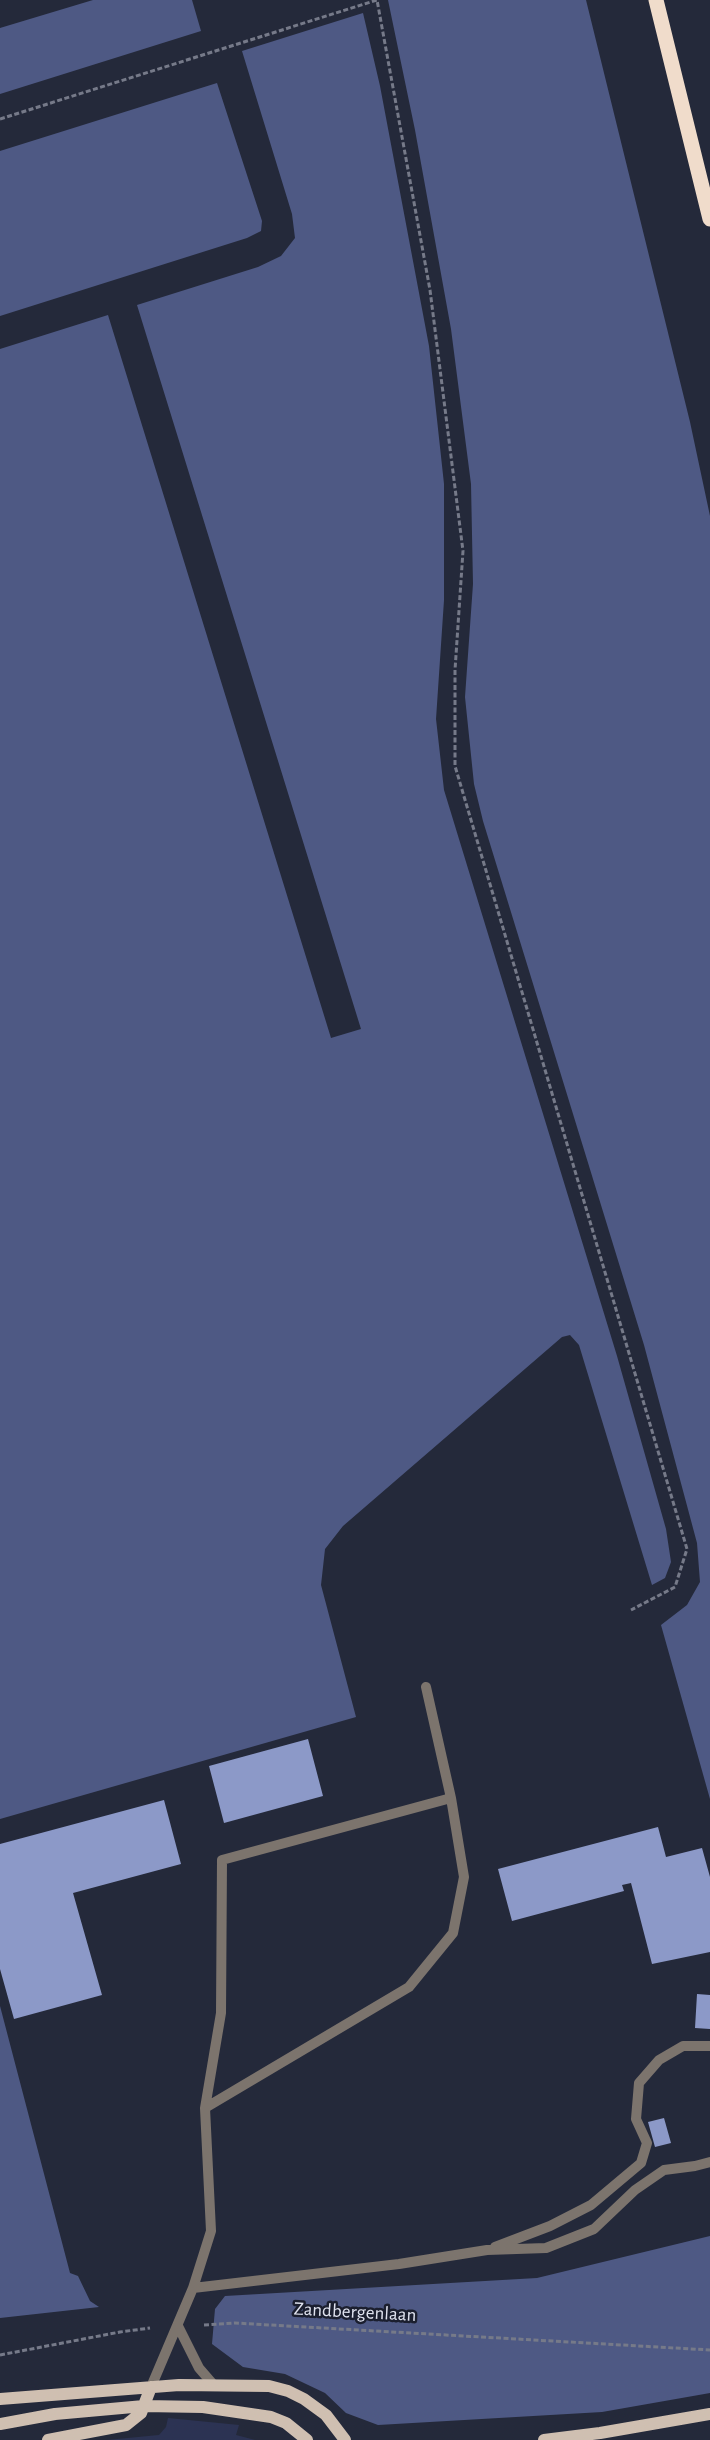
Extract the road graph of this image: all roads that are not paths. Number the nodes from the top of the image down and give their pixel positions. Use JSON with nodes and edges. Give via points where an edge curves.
{"nodes":[{"id":1,"x":656,"y":0,"type":"edge"},
{"id":2,"x":710,"y":219,"type":"edge"},
{"id":3,"x":426,"y":1687,"type":"dead end"},
{"id":4,"x":451,"y":1798,"type":"junction"},
{"id":5,"x":710,"y":2046,"type":"edge"},
{"id":6,"x":204,"y":2108,"type":"junction"},
{"id":7,"x":710,"y":2162,"type":"edge"},
{"id":8,"x":487,"y":2250,"type":"junction"},
{"id":9,"x":193,"y":2288,"type":"junction"},
{"id":10,"x":178,"y":2326,"type":"junction"},
{"id":11,"x":212,"y":2383,"type":"junction"},
{"id":12,"x":151,"y":2387,"type":"junction"},
{"id":13,"x":0,"y":2398,"type":"edge"},
{"id":14,"x":144,"y":2406,"type":"junction"},
{"id":15,"x":710,"y":2414,"type":"edge"},
{"id":16,"x":0,"y":2424,"type":"edge"},
{"id":17,"x":48,"y":2440,"type":"edge"},
{"id":18,"x":307,"y":2440,"type":"edge"},
{"id":19,"x":346,"y":2440,"type":"edge"},
{"id":20,"x":544,"y":2440,"type":"edge"}],
"edges":[{"from":1,"to":2,"type":"highway"},
{"from":3,"to":4,"type":"lane"},
{"from":4,"to":6,"type":"lane","via":[[464,1877],[453,1933],[409,1988]]},
{"from":4,"to":6,"type":"lane","via":[[222,1860],[221,2013]]},
{"from":5,"to":8,"type":"lane","via":[[683,2046],[659,2060],[639,2083],[636,2119],[647,2143],[641,2163],[591,2205],[550,2226]]},
{"from":6,"to":9,"type":"lane","via":[[211,2231]]},
{"from":7,"to":8,"type":"lane","via":[[664,2170],[635,2190],[594,2229],[546,2248]]},
{"from":8,"to":9,"type":"lane","via":[[399,2264]]},
{"from":9,"to":10,"type":"lane","via":[[180,2314]]},
{"from":10,"to":11,"type":"lane","via":[[199,2368]]},
{"from":10,"to":12,"type":"lane"},
{"from":11,"to":12,"type":"main road"},
{"from":11,"to":19,"type":"main road","via":[[269,2386],[288,2391],[326,2415]]},
{"from":12,"to":13,"type":"main road"},
{"from":12,"to":14,"type":"main road"},
{"from":14,"to":16,"type":"main road","via":[[54,2414]]},
{"from":14,"to":17,"type":"main road","via":[[126,2426]]},
{"from":14,"to":18,"type":"main road","via":[[203,2408],[271,2417],[286,2423]]},
{"from":15,"to":20,"type":"main road","via":[[600,2434]]}]}
